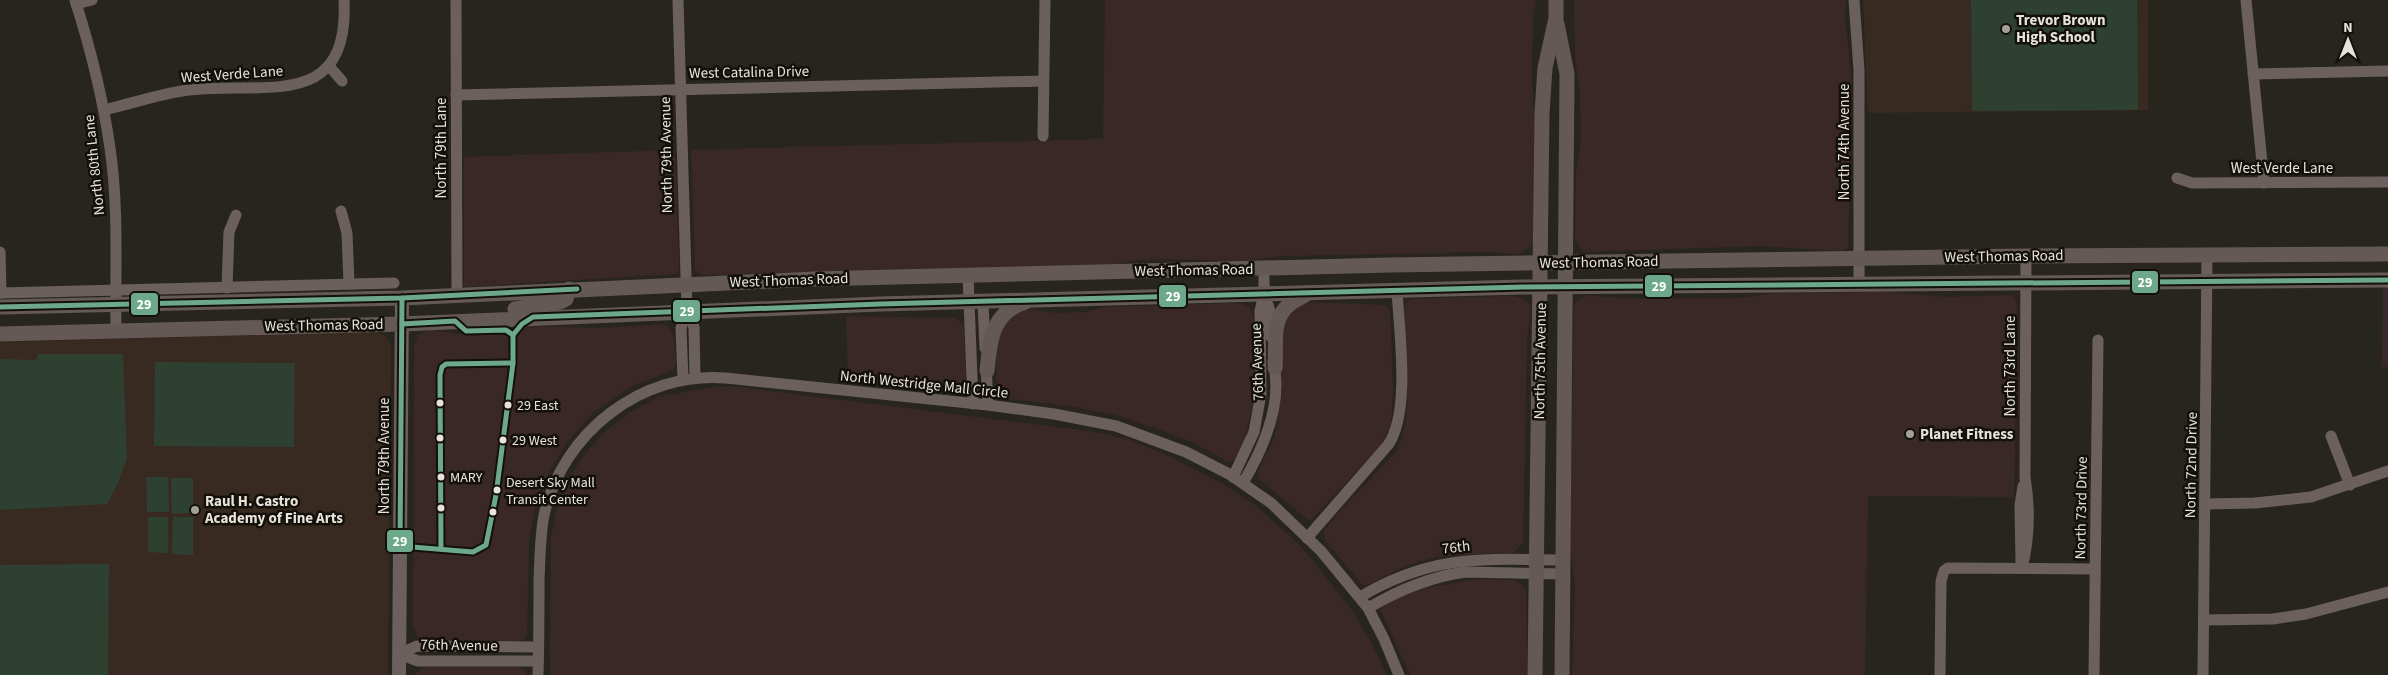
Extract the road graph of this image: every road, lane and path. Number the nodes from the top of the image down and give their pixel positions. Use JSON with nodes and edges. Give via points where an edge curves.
{"nodes":[{"id":1,"x":92,"y":0,"type":"edge"},
{"id":2,"x":344,"y":0,"type":"edge"},
{"id":3,"x":456,"y":0,"type":"edge"},
{"id":4,"x":678,"y":0,"type":"edge"},
{"id":5,"x":1045,"y":0,"type":"edge"},
{"id":6,"x":1556,"y":0,"type":"edge"},
{"id":7,"x":1854,"y":0,"type":"edge"},
{"id":8,"x":2246,"y":0,"type":"edge"},
{"id":9,"x":76,"y":2,"type":"edge"},
{"id":10,"x":1556,"y":18,"type":"junction"},
{"id":11,"x":329,"y":66,"type":"junction"},
{"id":12,"x":2388,"y":71,"type":"edge"},
{"id":13,"x":2253,"y":74,"type":"junction"},
{"id":14,"x":342,"y":81,"type":"dead end"},
{"id":15,"x":1043,"y":81,"type":"junction"},
{"id":16,"x":681,"y":89,"type":"junction"},
{"id":17,"x":456,"y":95,"type":"junction"},
{"id":18,"x":104,"y":110,"type":"junction"},
{"id":19,"x":1043,"y":136,"type":"dead end"},
{"id":20,"x":2176,"y":178,"type":"dead end"},
{"id":21,"x":2388,"y":182,"type":"edge"},
{"id":22,"x":2264,"y":184,"type":"junction"},
{"id":23,"x":341,"y":211,"type":"dead end"},
{"id":24,"x":236,"y":215,"type":"dead end"},
{"id":25,"x":0,"y":252,"type":"edge"},
{"id":26,"x":2388,"y":254,"type":"edge"},
{"id":27,"x":2207,"y":255,"type":"junction"},
{"id":28,"x":2026,"y":256,"type":"junction"},
{"id":29,"x":1859,"y":258,"type":"junction"},
{"id":30,"x":1567,"y":262,"type":"junction"},
{"id":31,"x":1541,"y":263,"type":"junction"},
{"id":32,"x":1264,"y":268,"type":"junction"},
{"id":33,"x":975,"y":275,"type":"junction"},
{"id":34,"x":2208,"y":280,"type":"junction"},
{"id":35,"x":2388,"y":280,"type":"edge"},
{"id":36,"x":2026,"y":282,"type":"junction"},
{"id":37,"x":394,"y":283,"type":"dead end"},
{"id":38,"x":349,"y":284,"type":"junction"},
{"id":39,"x":686,"y":284,"type":"junction"},
{"id":40,"x":1859,"y":284,"type":"junction"},
{"id":41,"x":1541,"y":286,"type":"junction"},
{"id":42,"x":1566,"y":286,"type":"junction"},
{"id":43,"x":227,"y":288,"type":"junction"},
{"id":44,"x":568,"y":289,"type":"junction"},
{"id":45,"x":1397,"y":290,"type":"junction"},
{"id":46,"x":0,"y":293,"type":"edge"},
{"id":47,"x":1308,"y":293,"type":"junction"},
{"id":48,"x":1264,"y":294,"type":"junction"},
{"id":49,"x":457,"y":295,"type":"junction"},
{"id":50,"x":116,"y":297,"type":"junction"},
{"id":51,"x":402,"y":298,"type":"junction"},
{"id":52,"x":1031,"y":300,"type":"junction"},
{"id":53,"x":976,"y":302,"type":"junction"},
{"id":54,"x":0,"y":306,"type":"edge"},
{"id":55,"x":687,"y":310,"type":"junction"},
{"id":56,"x":475,"y":320,"type":"junction"},
{"id":57,"x":401,"y":324,"type":"junction"},
{"id":58,"x":116,"y":331,"type":"junction"},
{"id":59,"x":0,"y":334,"type":"edge"},
{"id":60,"x":2098,"y":340,"type":"dead end"},
{"id":61,"x":1275,"y":368,"type":"junction"},
{"id":62,"x":987,"y":372,"type":"junction"},
{"id":63,"x":695,"y":378,"type":"junction"},
{"id":64,"x":682,"y":379,"type":"junction"},
{"id":65,"x":973,"y":404,"type":"junction"},
{"id":66,"x":988,"y":405,"type":"junction"},
{"id":67,"x":2331,"y":436,"type":"dead end"},
{"id":68,"x":2388,"y":471,"type":"edge"},
{"id":69,"x":1238,"y":480,"type":"junction"},
{"id":70,"x":2350,"y":485,"type":"junction"},
{"id":71,"x":2205,"y":504,"type":"junction"},
{"id":72,"x":1307,"y":538,"type":"junction"},
{"id":73,"x":1537,"y":566,"type":"junction"},
{"id":74,"x":1563,"y":567,"type":"junction"},
{"id":75,"x":2022,"y":568,"type":"junction"},
{"id":76,"x":2095,"y":569,"type":"junction"},
{"id":77,"x":2388,"y":592,"type":"edge"},
{"id":78,"x":1360,"y":596,"type":"junction"},
{"id":79,"x":1368,"y":608,"type":"junction"},
{"id":80,"x":2204,"y":620,"type":"junction"},
{"id":81,"x":399,"y":654,"type":"junction"},
{"id":82,"x":538,"y":654,"type":"junction"},
{"id":83,"x":399,"y":675,"type":"edge"},
{"id":84,"x":538,"y":675,"type":"edge"},
{"id":85,"x":1399,"y":675,"type":"edge"},
{"id":86,"x":1536,"y":675,"type":"edge"},
{"id":87,"x":1562,"y":675,"type":"edge"},
{"id":88,"x":1940,"y":675,"type":"edge"},
{"id":89,"x":2094,"y":675,"type":"edge"},
{"id":90,"x":2203,"y":675,"type":"edge"}],
"edges":[{"from":1,"to":9,"type":"street"},
{"from":2,"to":11,"type":"street","via":[[346,23]]},
{"from":3,"to":17,"type":"street","name":"North 79th Lane"},
{"from":4,"to":16,"type":"street","name":"North 79th Avenue"},
{"from":5,"to":15,"type":"street"},
{"from":6,"to":10,"type":"main road","name":"North 75th Avenue"},
{"from":7,"to":29,"type":"street","name":"North 74th Avenue","via":[[1859,70]]},
{"from":8,"to":13,"type":"street"},
{"from":9,"to":18,"type":"street","name":"North 80th Lane"},
{"from":10,"to":30,"type":"main road","name":"North 75th Avenue","via":[[1567,74]]},
{"from":10,"to":31,"type":"main road","name":"North 75th Avenue","via":[[1544,68]]},
{"from":11,"to":14,"type":"street"},
{"from":11,"to":18,"type":"street","name":"West Verde Lane","via":[[309,81],[282,87],[183,90]]},
{"from":12,"to":13,"type":"street"},
{"from":13,"to":22,"type":"street"},
{"from":15,"to":16,"type":"street","name":"West Catalina Drive"},
{"from":15,"to":19,"type":"street"},
{"from":16,"to":17,"type":"street","name":"West Catalina Drive"},
{"from":16,"to":39,"type":"street","name":"North 79th Avenue"},
{"from":17,"to":49,"type":"street","name":"North 79th Lane"},
{"from":18,"to":50,"type":"street","name":"North 80th Lane","via":[[114,190]]},
{"from":20,"to":22,"type":"street","name":"West Verde Lane","via":[[2192,184]]},
{"from":21,"to":22,"type":"street","name":"West Verde Lane"},
{"from":23,"to":38,"type":"street","via":[[347,233]]},
{"from":24,"to":43,"type":"street","via":[[229,232]]},
{"from":25,"to":46,"type":"street"},
{"from":26,"to":27,"type":"main road","name":"West Thomas Road"},
{"from":27,"to":28,"type":"main road","name":"West Thomas Road"},
{"from":27,"to":34,"type":"street","name":"North 72nd Drive"},
{"from":28,"to":29,"type":"main road","name":"West Thomas Road"},
{"from":28,"to":36,"type":"street","name":"North 73rd Lane"},
{"from":29,"to":30,"type":"main road","name":"West Thomas Road"},
{"from":29,"to":40,"type":"street","name":"North 74th Avenue"},
{"from":30,"to":31,"type":"main road","name":"West Thomas Road"},
{"from":30,"to":42,"type":"main road","name":"North 75th Avenue"},
{"from":31,"to":32,"type":"main road","name":"West Thomas Road"},
{"from":31,"to":41,"type":"main road","name":"North 75th Avenue"},
{"from":32,"to":33,"type":"main road","name":"West Thomas Road"},
{"from":32,"to":48,"type":"street","name":"76th Avenue"},
{"from":33,"to":39,"type":"main road","name":"West Thomas Road"},
{"from":33,"to":53,"type":"main road"},
{"from":34,"to":35,"type":"main road","name":"West Thomas Road"},
{"from":34,"to":36,"type":"main road","name":"West Thomas Road"},
{"from":34,"to":71,"type":"street","name":"North 72nd Drive"},
{"from":36,"to":40,"type":"main road","name":"West Thomas Road"},
{"from":36,"to":75,"type":"street","name":"North 73rd Lane","via":[[2025,477],[2020,505],[2028,547]]},
{"from":37,"to":38,"type":"street","name":"West Thomas Road"},
{"from":38,"to":43,"type":"street","name":"West Thomas Road"},
{"from":39,"to":44,"type":"main road","name":"West Thomas Road"},
{"from":39,"to":55,"type":"street","name":"North 79th Avenue"},
{"from":40,"to":42,"type":"main road","name":"West Thomas Road"},
{"from":41,"to":42,"type":"main road","name":"West Thomas Road"},
{"from":41,"to":45,"type":"main road","name":"West Thomas Road"},
{"from":41,"to":73,"type":"main road","name":"North 75th Avenue"},
{"from":42,"to":74,"type":"main road","name":"North 75th Avenue"},
{"from":43,"to":50,"type":"street","name":"West Thomas Road"},
{"from":44,"to":49,"type":"main road","name":"West Thomas Road"},
{"from":44,"to":56,"type":"main road","via":[[566,299],[560,302],[509,310]]},
{"from":45,"to":47,"type":"main road","name":"West Thomas Road"},
{"from":45,"to":72,"type":"street","via":[[1401,390],[1397,429],[1388,445]]},
{"from":46,"to":50,"type":"street","name":"West Thomas Road"},
{"from":47,"to":48,"type":"main road","name":"West Thomas Road"},
{"from":47,"to":61,"type":"main road","via":[[1290,303],[1279,316]]},
{"from":48,"to":52,"type":"main road","name":"West Thomas Road"},
{"from":48,"to":61,"type":"street","name":"76th Avenue","via":[[1270,311],[1271,354]]},
{"from":48,"to":69,"type":"street","name":"76th Avenue","via":[[1260,311],[1262,377],[1259,407]]},
{"from":49,"to":51,"type":"main road","name":"West Thomas Road"},
{"from":50,"to":51,"type":"main road","name":"West Thomas Road"},
{"from":50,"to":54,"type":"main road","name":"West Thomas Road"},
{"from":50,"to":58,"type":"street","name":"North 80th Lane"},
{"from":51,"to":57,"type":"street","name":"North 79th Avenue"},
{"from":52,"to":53,"type":"main road","name":"West Thomas Road"},
{"from":52,"to":62,"type":"main road","via":[[1013,307],[995,325]]},
{"from":53,"to":55,"type":"main road","name":"West Thomas Road"},
{"from":53,"to":62,"type":"street"},
{"from":53,"to":65,"type":"street"},
{"from":55,"to":56,"type":"main road","name":"West Thomas Road"},
{"from":55,"to":63,"type":"street","via":[[694,327]]},
{"from":55,"to":64,"type":"street","via":[[681,328]]},
{"from":56,"to":57,"type":"main road","name":"West Thomas Road"},
{"from":57,"to":58,"type":"main road","name":"West Thomas Road"},
{"from":57,"to":81,"type":"street","name":"North 79th Avenue"},
{"from":58,"to":59,"type":"main road","name":"West Thomas Road"},
{"from":60,"to":76,"type":"street","name":"North 73rd Drive"},
{"from":61,"to":69,"type":"street","name":"76th Avenue","via":[[1269,430],[1263,446]]},
{"from":62,"to":66,"type":"street"},
{"from":63,"to":64,"type":"street","name":"North Westridge Mall Circle"},
{"from":63,"to":65,"type":"street","name":"North Westridge Mall Circle","via":[[726,378]]},
{"from":64,"to":82,"type":"street","name":"North Westridge Mall Circle","via":[[648,391],[614,409],[579,444],[552,487],[540,546]]},
{"from":65,"to":66,"type":"street","name":"North Westridge Mall Circle"},
{"from":66,"to":69,"type":"street","name":"North Westridge Mall Circle","via":[[1116,426],[1186,452]]},
{"from":67,"to":70,"type":"street"},
{"from":68,"to":70,"type":"street"},
{"from":69,"to":72,"type":"street","name":"North Westridge Mall Circle","via":[[1271,503]]},
{"from":70,"to":71,"type":"street","via":[[2311,496],[2255,503]]},
{"from":71,"to":80,"type":"street","name":"North 72nd Drive"},
{"from":72,"to":78,"type":"street","name":"North Westridge Mall Circle"},
{"from":73,"to":74,"type":"street","name":"76th"},
{"from":73,"to":78,"type":"street","name":"76th","via":[[1469,560],[1437,564],[1392,579]]},
{"from":73,"to":79,"type":"street","name":"76th","via":[[1450,574],[1418,583]]},
{"from":73,"to":86,"type":"main road","name":"North 75th Avenue"},
{"from":74,"to":87,"type":"main road","name":"North 75th Avenue"},
{"from":75,"to":76,"type":"street"},
{"from":75,"to":88,"type":"street","via":[[1953,566],[1944,571],[1941,581]]},
{"from":76,"to":89,"type":"street","name":"North 73rd Drive"},
{"from":77,"to":80,"type":"street","via":[[2306,614],[2273,619]]},
{"from":78,"to":79,"type":"street","name":"North Westridge Mall Circle"},
{"from":79,"to":85,"type":"street","name":"North Westridge Mall Circle"},
{"from":80,"to":90,"type":"street","name":"North 72nd Drive"},
{"from":81,"to":82,"type":"street","name":"76th Avenue","via":[[418,661]]},
{"from":81,"to":83,"type":"street","name":"North 79th Avenue"},
{"from":82,"to":84,"type":"street","name":"North Westridge Mall Circle"}]}
